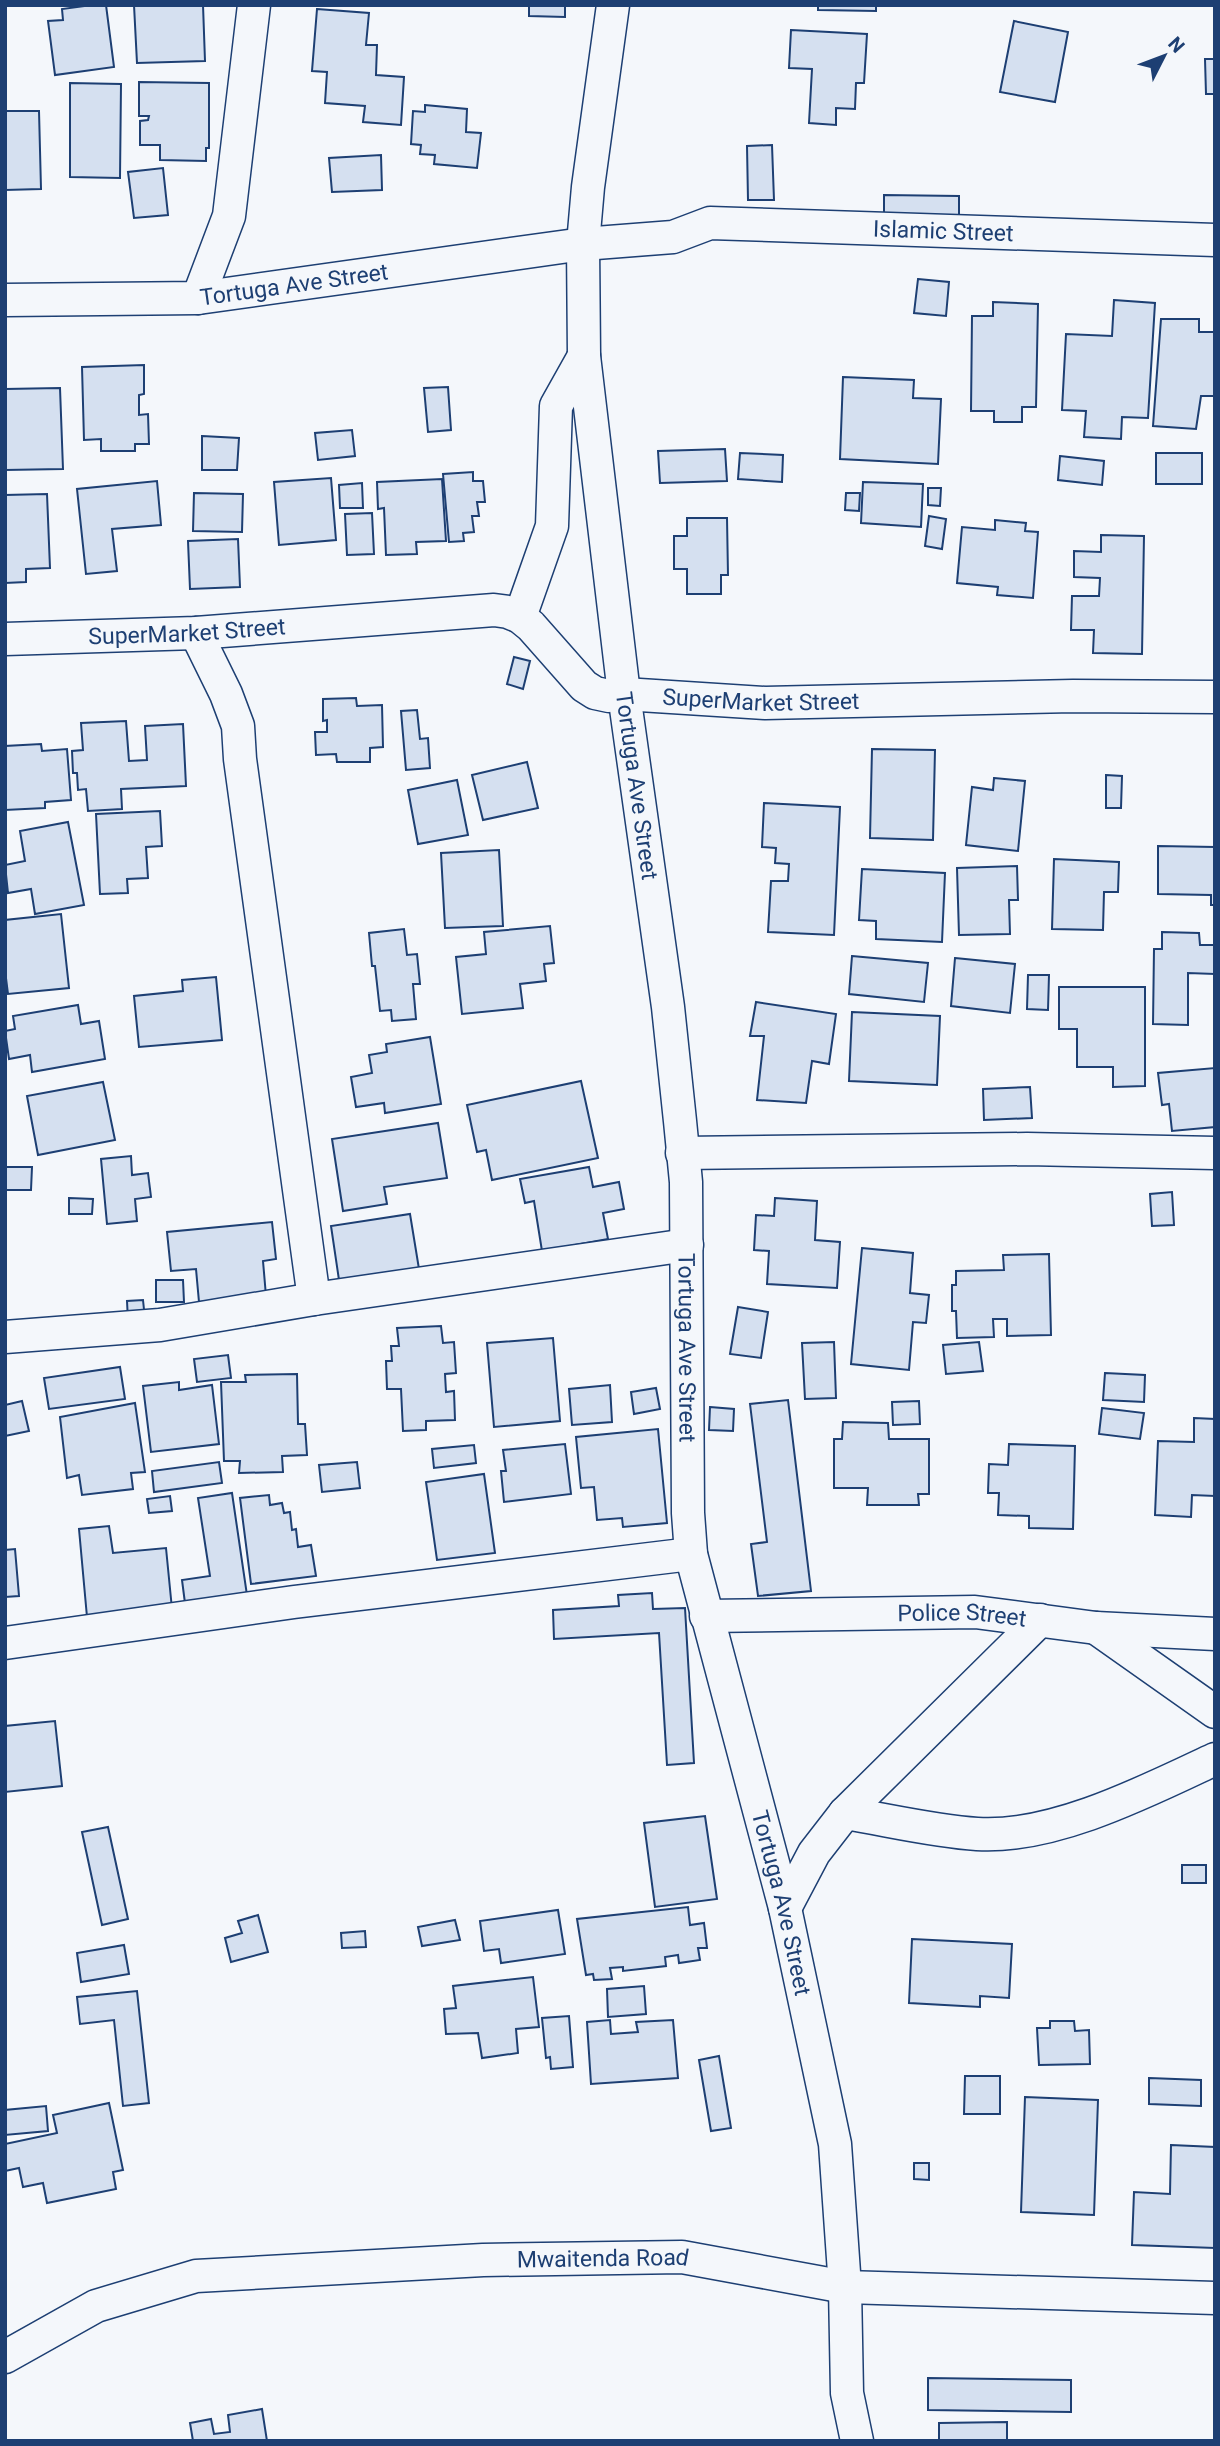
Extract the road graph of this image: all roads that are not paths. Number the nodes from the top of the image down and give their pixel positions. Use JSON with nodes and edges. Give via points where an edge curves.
{"nodes":[{"id":1,"x":254,"y":5,"type":"edge"},
{"id":2,"x":613,"y":5,"type":"edge"},
{"id":3,"x":1215,"y":240,"type":"edge"},
{"id":4,"x":583,"y":244,"type":"junction"},
{"id":5,"x":198,"y":298,"type":"junction"},
{"id":6,"x":5,"y":300,"type":"edge"},
{"id":7,"x":584,"y":356,"type":"junction"},
{"id":8,"x":520,"y":617,"type":"junction"},
{"id":9,"x":197,"y":633,"type":"junction"},
{"id":10,"x":5,"y":639,"type":"edge"},
{"id":11,"x":624,"y":694,"type":"junction"},
{"id":12,"x":1215,"y":697,"type":"edge"},
{"id":13,"x":682,"y":1153,"type":"junction"},
{"id":14,"x":1215,"y":1153,"type":"edge"},
{"id":15,"x":687,"y":1245,"type":"junction"},
{"id":16,"x":314,"y":1299,"type":"junction"},
{"id":17,"x":5,"y":1337,"type":"edge"},
{"id":18,"x":691,"y":1554,"type":"junction"},
{"id":19,"x":706,"y":1616,"type":"junction"},
{"id":20,"x":1040,"y":1620,"type":"junction"},
{"id":21,"x":1096,"y":1628,"type":"junction"},
{"id":22,"x":1215,"y":1634,"type":"edge"},
{"id":23,"x":5,"y":1643,"type":"edge"},
{"id":24,"x":1215,"y":1712,"type":"edge"},
{"id":25,"x":1215,"y":1759,"type":"edge"},
{"id":26,"x":845,"y":1813,"type":"junction"},
{"id":27,"x":786,"y":1908,"type":"junction"},
{"id":28,"x":845,"y":2287,"type":"junction"},
{"id":29,"x":1215,"y":2298,"type":"edge"},
{"id":30,"x":5,"y":2357,"type":"edge"},
{"id":31,"x":857,"y":2441,"type":"edge"}],
"edges":[{"from":1,"to":5,"type":"street","via":[[229,216]]},
{"from":2,"to":4,"type":"street","name":"Tortuga Ave Street"},
{"from":3,"to":4,"type":"street","name":"Islamic Street","via":[[710,223],[673,237]]},
{"from":4,"to":5,"type":"street","name":"Tortuga Ave Street"},
{"from":4,"to":7,"type":"street","name":"Tortuga Ave Street"},
{"from":5,"to":6,"type":"street","name":"Tortuga Ave Street"},
{"from":7,"to":8,"type":"street","via":[[556,406],[552,527]]},
{"from":7,"to":11,"type":"street","name":"Tortuga Ave Street"},
{"from":8,"to":9,"type":"street","name":"SuperMarket Street","via":[[494,610]]},
{"from":8,"to":11,"type":"street","name":"SuperMarket Street","via":[[584,686],[609,696]]},
{"from":9,"to":10,"type":"street","name":"SuperMarket Street"},
{"from":9,"to":16,"type":"street","via":[[237,726]]},
{"from":11,"to":12,"type":"street","name":"SuperMarket Street","via":[[765,703]]},
{"from":11,"to":13,"type":"street","name":"Tortuga Ave Street","via":[[668,1007]]},
{"from":13,"to":14,"type":"street","via":[[1027,1149]]},
{"from":13,"to":15,"type":"street","name":"Tortuga Ave Street"},
{"from":15,"to":16,"type":"street"},
{"from":15,"to":18,"type":"street","name":"Tortuga Ave Street"},
{"from":16,"to":17,"type":"street","via":[[160,1325]]},
{"from":18,"to":19,"type":"street","name":"Tortuga Ave Street"},
{"from":18,"to":23,"type":"street"},
{"from":19,"to":20,"type":"street","name":"Police Street","via":[[975,1612]]},
{"from":19,"to":27,"type":"street","name":"Tortuga Ave Street"},
{"from":20,"to":21,"type":"street","name":"Police Street"},
{"from":20,"to":26,"type":"street"},
{"from":21,"to":22,"type":"street","name":"Police Street"},
{"from":21,"to":24,"type":"street"},
{"from":25,"to":26,"type":"street","via":[[1128,1800],[1037,1830],[978,1834]]},
{"from":26,"to":27,"type":"street","via":[[814,1853]]},
{"from":27,"to":28,"type":"street","name":"Tortuga Ave Street","via":[[835,2144]]},
{"from":28,"to":29,"type":"street","name":"Mwaitenda Road"},
{"from":28,"to":30,"type":"street","name":"Mwaitenda Road","via":[[682,2257],[482,2260],[196,2276],[96,2306]]},
{"from":28,"to":31,"type":"street","name":"Tortuga Ave Street","via":[[847,2393]]}]}
